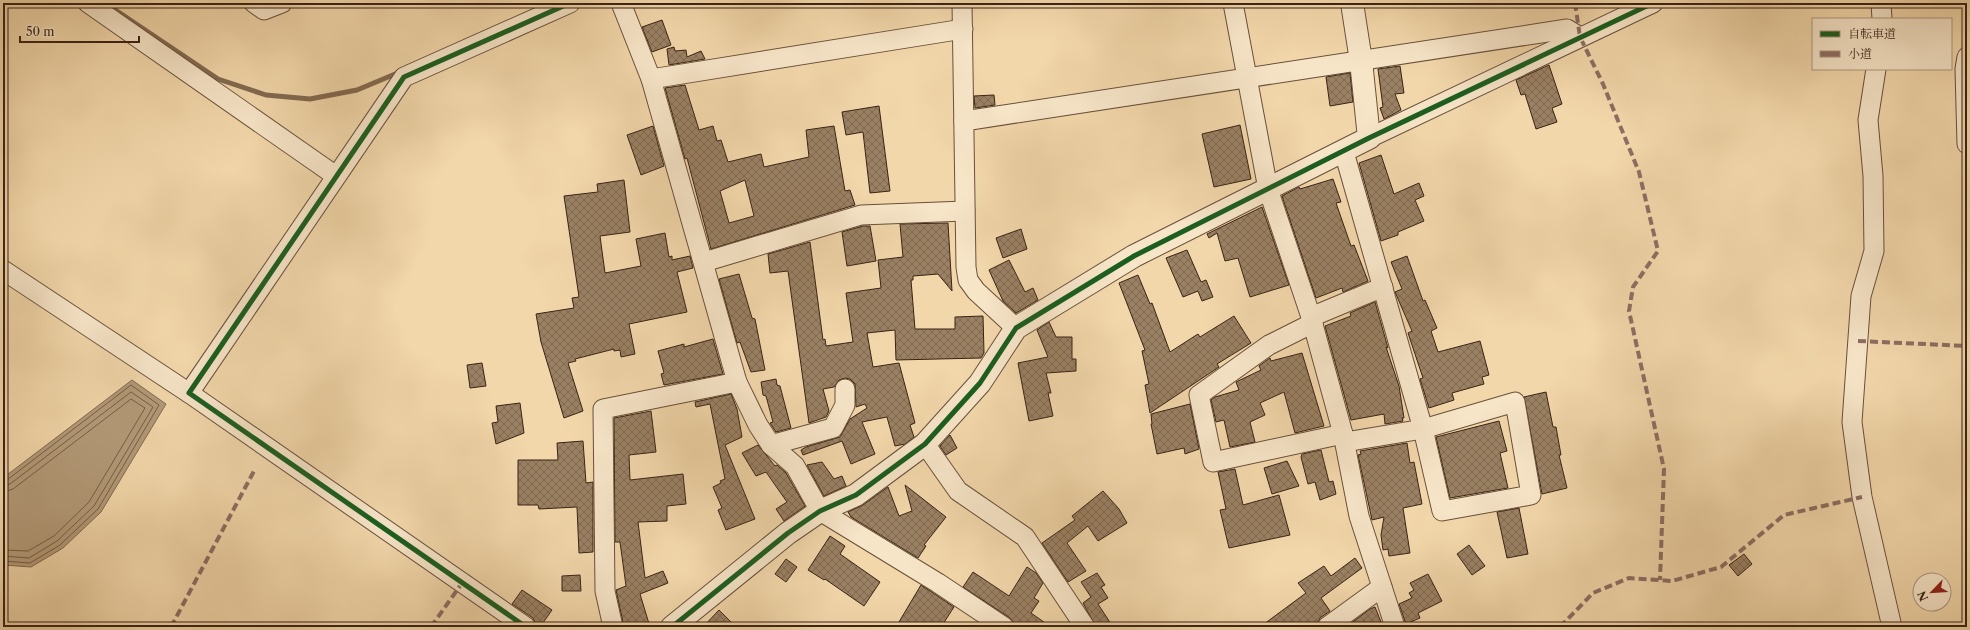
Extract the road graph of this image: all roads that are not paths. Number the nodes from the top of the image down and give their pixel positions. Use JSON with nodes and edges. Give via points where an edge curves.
{"nodes":[{"id":1,"x":88,"y":3,"type":"edge"},
{"id":2,"x":254,"y":3,"type":"edge"},
{"id":3,"x":282,"y":3,"type":"edge"},
{"id":4,"x":570,"y":3,"type":"edge"},
{"id":5,"x":621,"y":3,"type":"edge"},
{"id":6,"x":962,"y":3,"type":"edge"},
{"id":7,"x":1233,"y":3,"type":"edge"},
{"id":8,"x":1352,"y":3,"type":"edge"},
{"id":9,"x":1653,"y":3,"type":"edge"},
{"id":10,"x":1881,"y":3,"type":"edge"},
{"id":11,"x":1882,"y":18,"type":"edge"},
{"id":12,"x":963,"y":29,"type":"junction"},
{"id":13,"x":1580,"y":37,"type":"junction"},
{"id":14,"x":1967,"y":57,"type":"edge"},
{"id":15,"x":1361,"y":61,"type":"junction"},
{"id":16,"x":1876,"y":70,"type":"edge"},
{"id":17,"x":651,"y":79,"type":"junction"},
{"id":18,"x":1248,"y":79,"type":"junction"},
{"id":19,"x":964,"y":121,"type":"junction"},
{"id":20,"x":1370,"y":138,"type":"junction"},
{"id":21,"x":1967,"y":144,"type":"edge"},
{"id":22,"x":1344,"y":152,"type":"junction"},
{"id":23,"x":336,"y":176,"type":"junction"},
{"id":24,"x":1268,"y":189,"type":"junction"},
{"id":25,"x":965,"y":211,"type":"junction"},
{"id":26,"x":704,"y":262,"type":"junction"},
{"id":27,"x":3,"y":270,"type":"edge"},
{"id":28,"x":1383,"y":287,"type":"junction"},
{"id":29,"x":1312,"y":320,"type":"junction"},
{"id":30,"x":1016,"y":328,"type":"junction"},
{"id":31,"x":737,"y":382,"type":"junction"},
{"id":32,"x":845,"y":389,"type":"dead end"},
{"id":33,"x":188,"y":393,"type":"junction"},
{"id":34,"x":1422,"y":429,"type":"junction"},
{"id":35,"x":1344,"y":438,"type":"junction"},
{"id":36,"x":925,"y":444,"type":"junction"},
{"id":37,"x":771,"y":445,"type":"junction"},
{"id":38,"x":820,"y":511,"type":"junction"},
{"id":39,"x":1382,"y":587,"type":"junction"},
{"id":40,"x":526,"y":627,"type":"edge"},
{"id":41,"x":613,"y":627,"type":"edge"},
{"id":42,"x":672,"y":627,"type":"edge"},
{"id":43,"x":1004,"y":627,"type":"edge"},
{"id":44,"x":1085,"y":627,"type":"edge"},
{"id":45,"x":1327,"y":627,"type":"edge"},
{"id":46,"x":1396,"y":627,"type":"edge"},
{"id":47,"x":1892,"y":627,"type":"edge"}],
"edges":[{"from":1,"to":23,"type":"street"},
{"from":2,"to":3,"type":"street","via":[[264,10]]},
{"from":4,"to":23,"type":"street","via":[[404,77]]},
{"from":5,"to":17,"type":"street"},
{"from":6,"to":12,"type":"street"},
{"from":7,"to":18,"type":"street"},
{"from":8,"to":15,"type":"street"},
{"from":9,"to":13,"type":"street"},
{"from":10,"to":11,"type":"street"},
{"from":12,"to":17,"type":"street"},
{"from":12,"to":19,"type":"street"},
{"from":13,"to":15,"type":"street","via":[[1567,29]]},
{"from":13,"to":20,"type":"street"},
{"from":14,"to":21,"type":"street"},
{"from":15,"to":18,"type":"street"},
{"from":15,"to":20,"type":"street"},
{"from":16,"to":47,"type":"street","via":[[1868,120],[1873,176],[1874,251],[1861,296],[1852,422],[1862,496]]},
{"from":17,"to":26,"type":"street"},
{"from":18,"to":19,"type":"street"},
{"from":18,"to":24,"type":"street"},
{"from":19,"to":25,"type":"street"},
{"from":20,"to":22,"type":"street"},
{"from":22,"to":24,"type":"street"},
{"from":22,"to":28,"type":"street"},
{"from":23,"to":33,"type":"street"},
{"from":24,"to":29,"type":"street"},
{"from":24,"to":30,"type":"street","via":[[1134,256]]},
{"from":25,"to":26,"type":"street","via":[[861,215]]},
{"from":25,"to":30,"type":"street","via":[[968,280],[976,291]]},
{"from":26,"to":31,"type":"street"},
{"from":27,"to":33,"type":"street"},
{"from":28,"to":29,"type":"street"},
{"from":28,"to":34,"type":"street"},
{"from":29,"to":35,"type":"street"},
{"from":29,"to":35,"type":"street","via":[[1269,345],[1199,395],[1214,462]]},
{"from":30,"to":36,"type":"street","via":[[980,383]]},
{"from":31,"to":37,"type":"street"},
{"from":31,"to":41,"type":"street","via":[[603,409],[605,591]]},
{"from":32,"to":37,"type":"street","via":[[845,405],[833,428]]},
{"from":33,"to":40,"type":"street"},
{"from":34,"to":34,"type":"street","via":[[1515,402],[1531,495],[1442,511]]},
{"from":34,"to":35,"type":"street"},
{"from":35,"to":39,"type":"street","via":[[1359,516]]},
{"from":36,"to":38,"type":"street","via":[[856,495]]},
{"from":36,"to":44,"type":"street","via":[[958,491],[1025,537]]},
{"from":37,"to":38,"type":"street","via":[[795,466]]},
{"from":38,"to":42,"type":"street","via":[[788,533]]},
{"from":38,"to":43,"type":"street","via":[[938,583]]},
{"from":39,"to":45,"type":"street"},
{"from":39,"to":46,"type":"street"}]}
